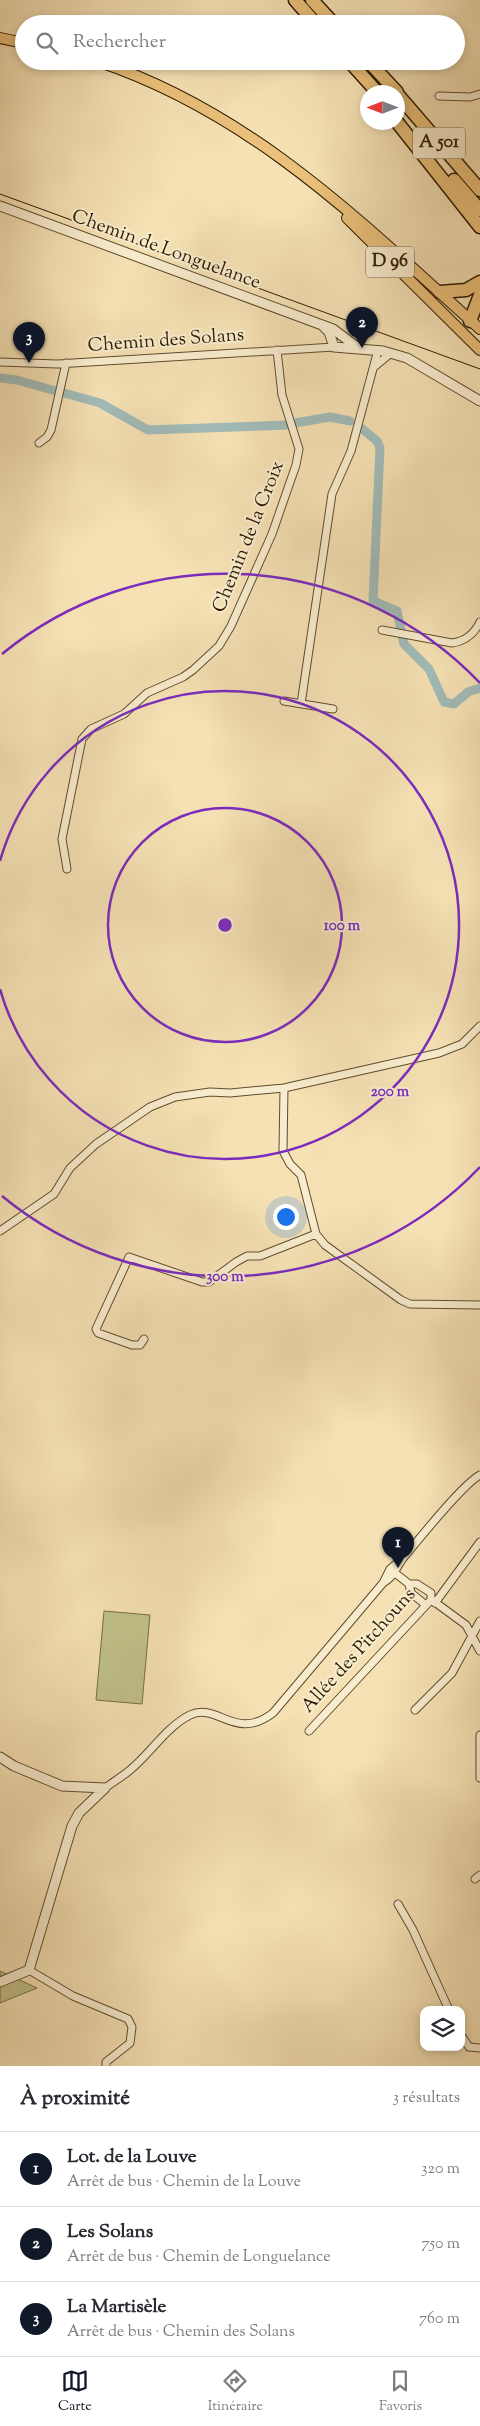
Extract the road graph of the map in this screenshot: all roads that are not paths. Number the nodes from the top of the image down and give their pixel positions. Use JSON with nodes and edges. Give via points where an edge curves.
{"nodes":[{"id":1,"x":295,"y":0,"type":"edge"},
{"id":2,"x":312,"y":0,"type":"edge"},
{"id":3,"x":308,"y":15,"type":"edge"},
{"id":4,"x":326,"y":15,"type":"edge"},
{"id":5,"x":0,"y":38,"type":"edge"},
{"id":6,"x":15,"y":41,"type":"edge"},
{"id":7,"x":122,"y":70,"type":"edge"},
{"id":8,"x":357,"y":70,"type":"edge"},
{"id":9,"x":376,"y":70,"type":"edge"},
{"id":10,"x":369,"y":85,"type":"edge"},
{"id":11,"x":389,"y":85,"type":"edge"},
{"id":12,"x":480,"y":94,"type":"edge"},
{"id":13,"x":439,"y":96,"type":"dead end"},
{"id":14,"x":405,"y":101,"type":"edge"},
{"id":15,"x":405,"y":102,"type":"edge"},
{"id":16,"x":405,"y":124,"type":"edge"},
{"id":17,"x":403,"y":130,"type":"edge"},
{"id":18,"x":302,"y":173,"type":"junction"},
{"id":19,"x":480,"y":180,"type":"edge"},
{"id":20,"x":480,"y":190,"type":"edge"},
{"id":21,"x":0,"y":206,"type":"edge"},
{"id":22,"x":480,"y":210,"type":"edge"},
{"id":23,"x":480,"y":227,"type":"edge"},
{"id":24,"x":480,"y":282,"type":"edge"},
{"id":25,"x":440,"y":292,"type":"junction"},
{"id":26,"x":480,"y":295,"type":"edge"},
{"id":27,"x":321,"y":325,"type":"junction"},
{"id":28,"x":475,"y":325,"type":"edge"},
{"id":29,"x":480,"y":342,"type":"edge"},
{"id":30,"x":334,"y":347,"type":"junction"},
{"id":31,"x":357,"y":347,"type":"junction"},
{"id":32,"x":277,"y":350,"type":"junction"},
{"id":33,"x":378,"y":350,"type":"junction"},
{"id":34,"x":480,"y":350,"type":"edge"},
{"id":35,"x":391,"y":354,"type":"junction"},
{"id":36,"x":0,"y":362,"type":"edge"},
{"id":37,"x":66,"y":363,"type":"junction"},
{"id":38,"x":374,"y":368,"type":"junction"},
{"id":39,"x":480,"y":401,"type":"edge"},
{"id":40,"x":39,"y":442,"type":"dead end"},
{"id":41,"x":480,"y":622,"type":"edge"},
{"id":42,"x":382,"y":630,"type":"dead end"},
{"id":43,"x":284,"y":701,"type":"dead end"},
{"id":44,"x":301,"y":704,"type":"junction"},
{"id":45,"x":333,"y":709,"type":"dead end"},
{"id":46,"x":67,"y":868,"type":"dead end"},
{"id":47,"x":480,"y":1026,"type":"edge"},
{"id":48,"x":284,"y":1088,"type":"junction"},
{"id":49,"x":0,"y":1230,"type":"edge"},
{"id":50,"x":316,"y":1234,"type":"junction"},
{"id":51,"x":480,"y":1305,"type":"edge"},
{"id":52,"x":144,"y":1339,"type":"dead end"},
{"id":53,"x":480,"y":1475,"type":"edge"},
{"id":54,"x":480,"y":1542,"type":"edge"},
{"id":55,"x":392,"y":1571,"type":"junction"},
{"id":56,"x":409,"y":1584,"type":"junction"},
{"id":57,"x":431,"y":1600,"type":"junction"},
{"id":58,"x":480,"y":1621,"type":"edge"},
{"id":59,"x":476,"y":1638,"type":"edge"},
{"id":60,"x":480,"y":1651,"type":"edge"},
{"id":61,"x":415,"y":1710,"type":"dead end"},
{"id":62,"x":309,"y":1730,"type":"dead end"},
{"id":63,"x":480,"y":1736,"type":"edge"},
{"id":64,"x":0,"y":1757,"type":"edge"},
{"id":65,"x":480,"y":1778,"type":"edge"},
{"id":66,"x":105,"y":1788,"type":"junction"},
{"id":67,"x":398,"y":1904,"type":"dead end"},
{"id":68,"x":29,"y":1970,"type":"junction"},
{"id":69,"x":0,"y":1982,"type":"edge"},
{"id":70,"x":447,"y":2006,"type":"edge"},
{"id":71,"x":465,"y":2041,"type":"edge"},
{"id":72,"x":480,"y":2048,"type":"edge"},
{"id":73,"x":106,"y":2066,"type":"edge"}],
"edges":[{"from":1,"to":3,"type":"highway"},
{"from":2,"to":4,"type":"highway"},
{"from":5,"to":6,"type":"main road"},
{"from":7,"to":18,"type":"main road","number":"D 96","via":[[152,81],[228,122]]},
{"from":8,"to":10,"type":"highway"},
{"from":9,"to":11,"type":"highway","number":"A 501"},
{"from":12,"to":13,"type":"street","via":[[470,97]]},
{"from":14,"to":19,"type":"highway"},
{"from":15,"to":20,"type":"highway","number":"A 501"},
{"from":16,"to":22,"type":"highway","number":"A 501"},
{"from":17,"to":23,"type":"highway"},
{"from":18,"to":25,"type":"main road","number":"D 96"},
{"from":18,"to":34,"type":"main road","number":"D 96"},
{"from":21,"to":27,"type":"street","name":"Chemin de Longuelance"},
{"from":24,"to":25,"type":"highway","via":[[466,290]]},
{"from":25,"to":28,"type":"main road","number":"D 96"},
{"from":26,"to":28,"type":"highway"},
{"from":27,"to":30,"type":"street","via":[[329,332]]},
{"from":27,"to":31,"type":"street","name":"Chemin de Longuelance","via":[[340,332]]},
{"from":28,"to":29,"type":"main road","via":[[470,331]]},
{"from":30,"to":31,"type":"street"},
{"from":30,"to":32,"type":"street","name":"Chemin des Solans"},
{"from":31,"to":33,"type":"street"},
{"from":32,"to":37,"type":"street","name":"Chemin des Solans"},
{"from":32,"to":46,"type":"street","name":"Chemin de la Croix","via":[[282,395],[299,449],[272,534],[219,646],[182,677],[146,693],[124,714],[91,729],[82,739],[62,839]]},
{"from":33,"to":35,"type":"street"},
{"from":33,"to":38,"type":"street"},
{"from":35,"to":38,"type":"street"},
{"from":35,"to":39,"type":"street","via":[[406,358]]},
{"from":36,"to":37,"type":"street","name":"Chemin des Solans"},
{"from":37,"to":40,"type":"street","via":[[52,430]]},
{"from":38,"to":44,"type":"street","via":[[351,452],[332,494]]},
{"from":41,"to":42,"type":"street","via":[[476,631],[461,642],[452,643]]},
{"from":43,"to":44,"type":"street"},
{"from":44,"to":45,"type":"street"},
{"from":47,"to":48,"type":"street","via":[[452,1050]]},
{"from":48,"to":49,"type":"street","via":[[210,1092],[175,1097],[150,1107],[96,1144],[70,1168],[54,1194]]},
{"from":48,"to":50,"type":"street","via":[[283,1151],[301,1175]]},
{"from":50,"to":51,"type":"street","via":[[325,1245],[410,1304]]},
{"from":50,"to":52,"type":"street","via":[[260,1256],[242,1259],[209,1282],[129,1257],[96,1329],[98,1333],[132,1345],[140,1345]]},
{"from":53,"to":55,"type":"street"},
{"from":54,"to":57,"type":"street","name":"Allée des Pitchouns"},
{"from":55,"to":56,"type":"street"},
{"from":55,"to":66,"type":"street","via":[[291,1693],[263,1721],[241,1724],[219,1716],[190,1715],[130,1770]]},
{"from":56,"to":57,"type":"street","via":[[417,1584]]},
{"from":56,"to":57,"type":"street","via":[[410,1593]]},
{"from":57,"to":59,"type":"street","via":[[466,1625]]},
{"from":57,"to":62,"type":"street","name":"Allée des Pitchouns"},
{"from":58,"to":59,"type":"street"},
{"from":59,"to":60,"type":"street"},
{"from":59,"to":61,"type":"street","via":[[452,1673]]},
{"from":63,"to":65,"type":"street"},
{"from":64,"to":66,"type":"street","via":[[62,1786]]},
{"from":66,"to":68,"type":"street","via":[[79,1813],[72,1826]]},
{"from":67,"to":70,"type":"street"},
{"from":68,"to":69,"type":"street"},
{"from":68,"to":73,"type":"street","via":[[73,1996],[128,2019],[132,2027],[130,2043],[106,2062]]},
{"from":71,"to":72,"type":"street","via":[[469,2047]]}]}
